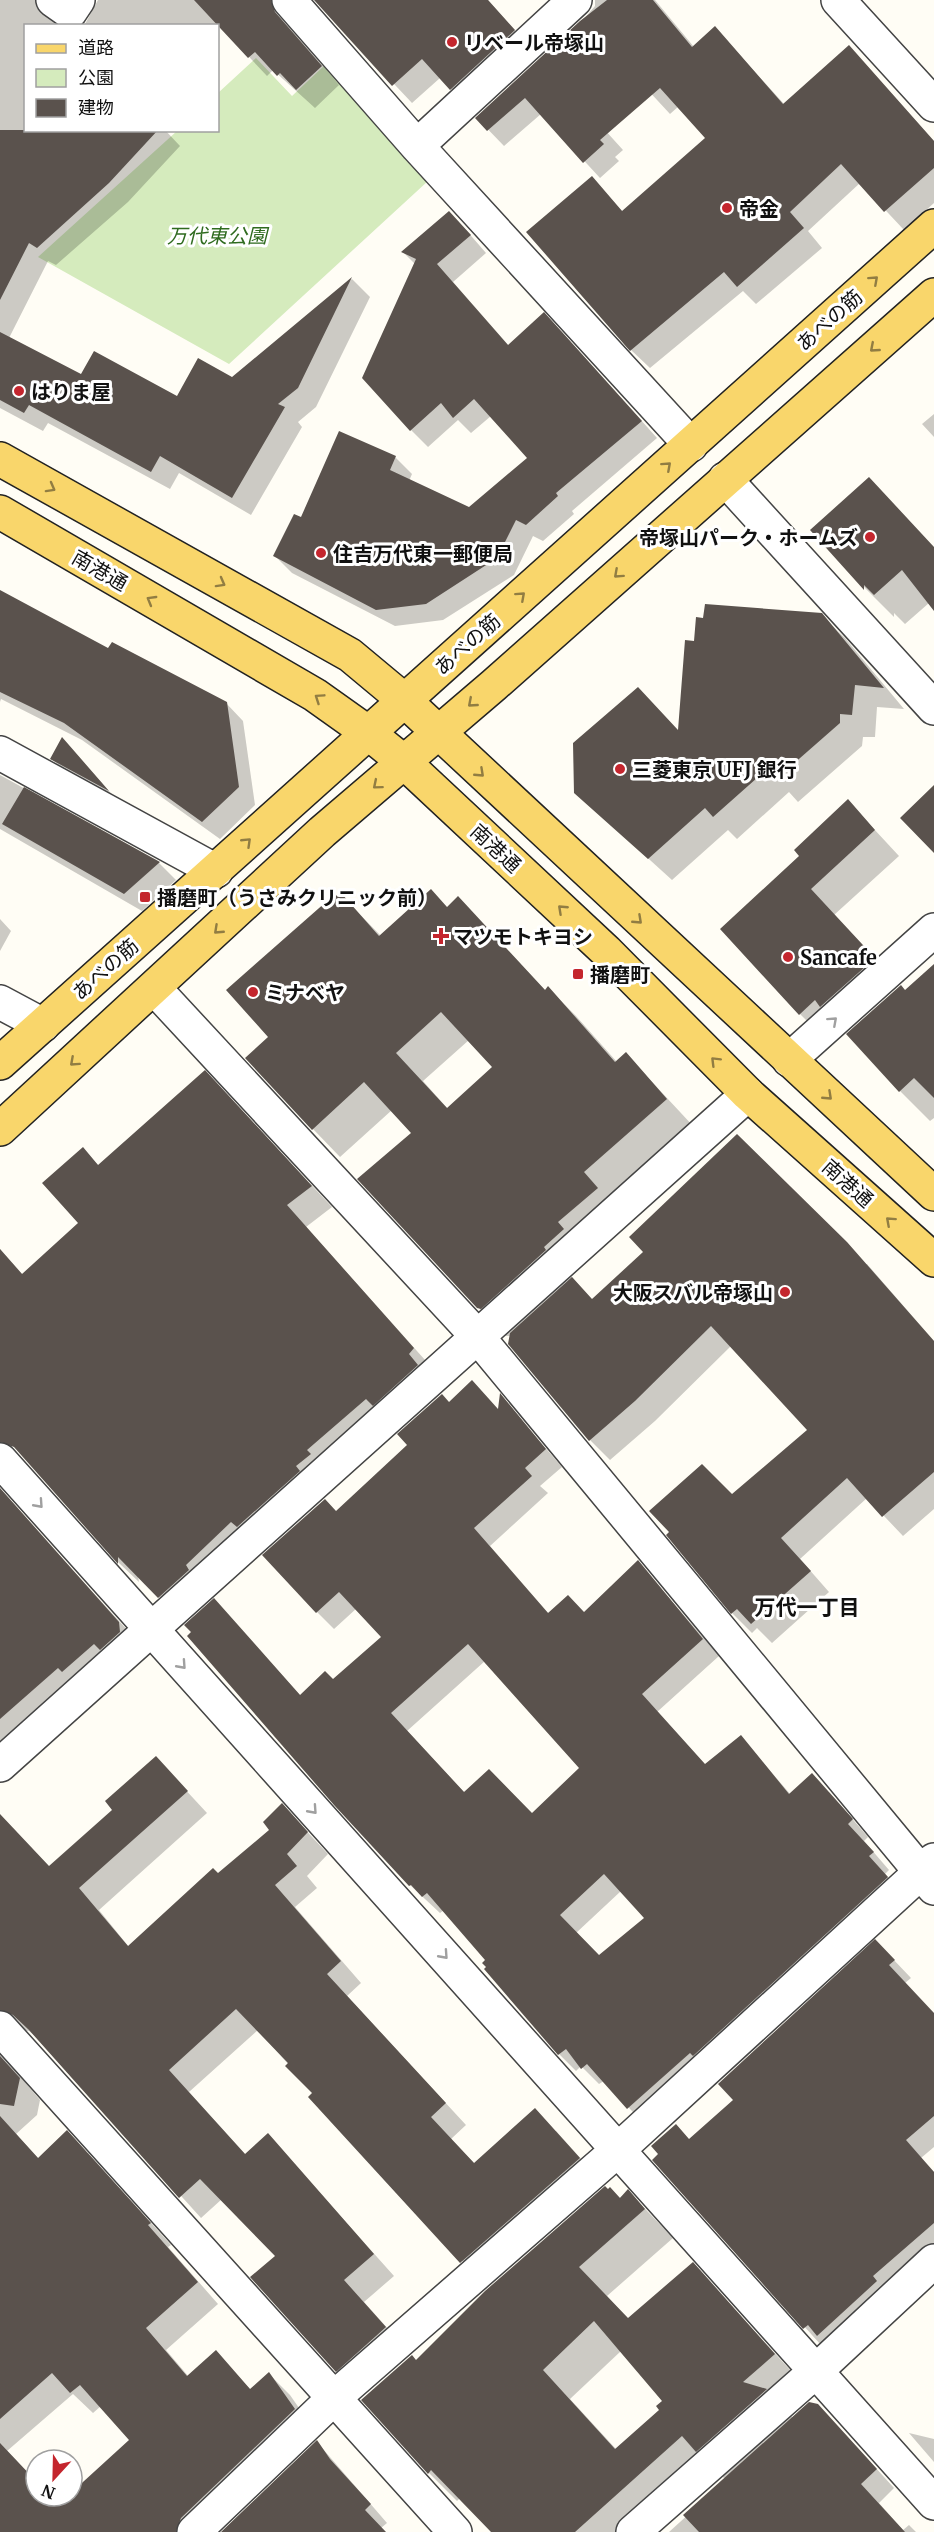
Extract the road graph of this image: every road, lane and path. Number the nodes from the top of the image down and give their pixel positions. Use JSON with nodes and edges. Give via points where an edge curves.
{"nodes":[{"id":1,"x":289,"y":0,"type":"edge"},
{"id":2,"x":575,"y":0,"type":"edge"},
{"id":3,"x":838,"y":0,"type":"edge"},
{"id":4,"x":934,"y":105,"type":"edge"},
{"id":5,"x":417,"y":146,"type":"junction"},
{"id":6,"x":934,"y":226,"type":"edge"},
{"id":7,"x":934,"y":295,"type":"edge"},
{"id":8,"x":691,"y":445,"type":"junction"},
{"id":9,"x":0,"y":459,"type":"edge"},
{"id":10,"x":725,"y":479,"type":"junction"},
{"id":11,"x":0,"y":513,"type":"edge"},
{"id":12,"x":404,"y":700,"type":"junction"},
{"id":13,"x":934,"y":708,"type":"edge"},
{"id":14,"x":367,"y":732,"type":"junction"},
{"id":15,"x":438,"y":733,"type":"junction"},
{"id":16,"x":0,"y":753,"type":"edge"},
{"id":17,"x":404,"y":762,"type":"junction"},
{"id":18,"x":216,"y":871,"type":"junction"},
{"id":19,"x":934,"y":930,"type":"edge"},
{"id":20,"x":155,"y":989,"type":"junction"},
{"id":21,"x":0,"y":1002,"type":"edge"},
{"id":22,"x":43,"y":1025,"type":"junction"},
{"id":23,"x":789,"y":1060,"type":"junction"},
{"id":24,"x":0,"y":1063,"type":"edge"},
{"id":25,"x":748,"y":1094,"type":"junction"},
{"id":26,"x":0,"y":1129,"type":"edge"},
{"id":27,"x":934,"y":1194,"type":"edge"},
{"id":28,"x":934,"y":1260,"type":"edge"},
{"id":29,"x":477,"y":1336,"type":"junction"},
{"id":30,"x":0,"y":1460,"type":"edge"},
{"id":31,"x":152,"y":1631,"type":"junction"},
{"id":32,"x":0,"y":1765,"type":"edge"},
{"id":33,"x":930,"y":1873,"type":"edge"},
{"id":34,"x":0,"y":2028,"type":"edge"},
{"id":35,"x":619,"y":2149,"type":"junction"},
{"id":36,"x":934,"y":2262,"type":"edge"},
{"id":37,"x":817,"y":2370,"type":"junction"},
{"id":38,"x":335,"y":2397,"type":"junction"},
{"id":39,"x":934,"y":2503,"type":"edge"},
{"id":40,"x":194,"y":2532,"type":"edge"},
{"id":41,"x":455,"y":2532,"type":"edge"},
{"id":42,"x":633,"y":2532,"type":"edge"}],
"edges":[{"from":1,"to":5,"type":"street"},
{"from":2,"to":5,"type":"street"},
{"from":3,"to":4,"type":"street"},
{"from":5,"to":8,"type":"street"},
{"from":8,"to":6,"type":"main road","name":"あべの筋","one_way":true},
{"from":7,"to":10,"type":"main road","one_way":true},
{"from":12,"to":8,"type":"main road","name":"あべの筋","one_way":true},
{"from":9,"to":12,"type":"main road","one_way":true,"via":[[350,655]]},
{"from":10,"to":13,"type":"street"},
{"from":10,"to":15,"type":"main road","one_way":true},
{"from":14,"to":11,"type":"main road","name":"南港通","one_way":true,"via":[[315,695]]},
{"from":12,"to":14,"type":"main road","name":"あべの筋"},
{"from":12,"to":15,"type":"main road"},
{"from":14,"to":17,"type":"main road","name":"南港通"},
{"from":18,"to":14,"type":"main road","name":"あべの筋","one_way":true},
{"from":15,"to":17,"type":"main road"},
{"from":15,"to":23,"type":"main road","one_way":true},
{"from":16,"to":18,"type":"street"},
{"from":17,"to":20,"type":"main road","one_way":true,"via":[[322,832]]},
{"from":25,"to":17,"type":"main road","name":"南港通","one_way":true,"via":[[606,951]]},
{"from":18,"to":22,"type":"main road","name":"あべの筋"},
{"from":23,"to":19,"type":"street","one_way":true},
{"from":20,"to":26,"type":"main road","one_way":true},
{"from":20,"to":29,"type":"street"},
{"from":21,"to":22,"type":"street"},
{"from":22,"to":24,"type":"main road","name":"あべの筋"},
{"from":23,"to":27,"type":"main road","one_way":true},
{"from":28,"to":25,"type":"main road","name":"南港通","one_way":true},
{"from":25,"to":29,"type":"street"},
{"from":29,"to":31,"type":"street"},
{"from":29,"to":33,"type":"street"},
{"from":30,"to":31,"type":"street","one_way":true},
{"from":31,"to":32,"type":"street"},
{"from":31,"to":35,"type":"street","one_way":true},
{"from":33,"to":35,"type":"street"},
{"from":34,"to":38,"type":"street"},
{"from":35,"to":37,"type":"street"},
{"from":35,"to":38,"type":"street"},
{"from":36,"to":37,"type":"street"},
{"from":37,"to":39,"type":"street"},
{"from":37,"to":42,"type":"street"},
{"from":38,"to":40,"type":"street"},
{"from":38,"to":41,"type":"street"}]}
